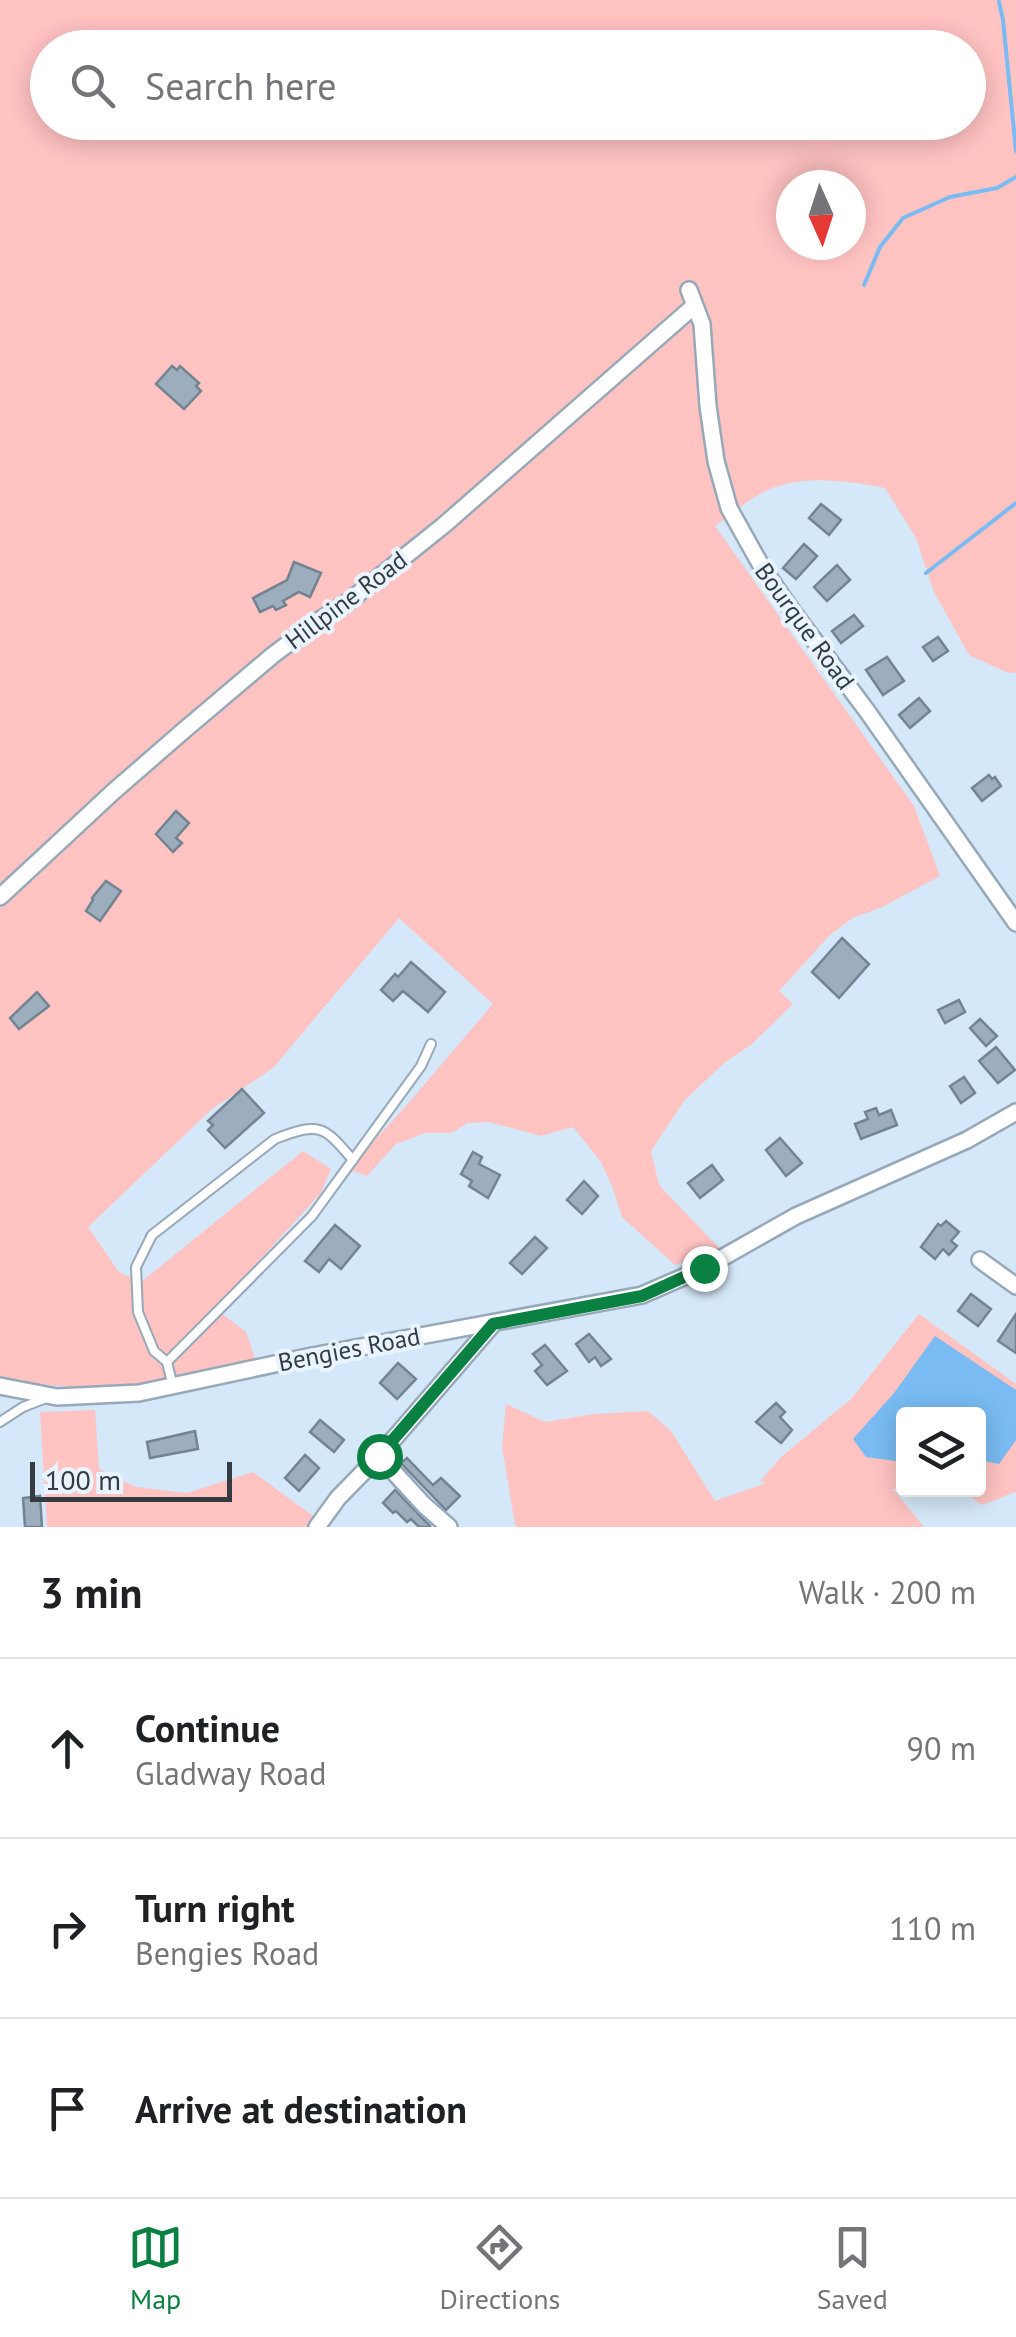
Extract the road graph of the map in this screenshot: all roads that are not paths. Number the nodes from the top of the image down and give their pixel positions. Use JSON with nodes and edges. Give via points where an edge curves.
{"nodes":[{"id":1,"x":692,"y":298,"type":"joint"},
{"id":2,"x":0,"y":897,"type":"edge"},
{"id":3,"x":1016,"y":922,"type":"edge"},
{"id":4,"x":431,"y":1044,"type":"dead end"},
{"id":5,"x":1016,"y":1112,"type":"edge"},
{"id":6,"x":353,"y":1160,"type":"junction"},
{"id":7,"x":980,"y":1260,"type":"dead end"},
{"id":8,"x":1016,"y":1286,"type":"edge"},
{"id":9,"x":493,"y":1324,"type":"junction"},
{"id":10,"x":167,"y":1362,"type":"junction"},
{"id":11,"x":0,"y":1386,"type":"edge"},
{"id":12,"x":173,"y":1387,"type":"junction"},
{"id":13,"x":57,"y":1397,"type":"junction"},
{"id":14,"x":0,"y":1422,"type":"edge"},
{"id":15,"x":379,"y":1456,"type":"junction"},
{"id":16,"x":317,"y":1527,"type":"edge"},
{"id":17,"x":449,"y":1527,"type":"edge"}],
"edges":[{"from":1,"to":2,"type":"street","name":"Hillpine Road","via":[[444,525],[273,655]]},
{"from":1,"to":3,"type":"street","name":"Bourque Road","via":[[702,324],[708,406],[728,508],[762,569]]},
{"from":4,"to":6,"type":"lane"},
{"from":5,"to":9,"type":"street","name":"Bengies Road","via":[[796,1216],[665,1287]]},
{"from":6,"to":10,"type":"lane","via":[[312,1216]]},
{"from":6,"to":10,"type":"lane","via":[[330,1134],[294,1132],[152,1234],[136,1267],[138,1312],[154,1351]]},
{"from":7,"to":8,"type":"street"},
{"from":9,"to":12,"type":"street","name":"Bengies Road"},
{"from":9,"to":15,"type":"street"},
{"from":10,"to":12,"type":"lane"},
{"from":11,"to":13,"type":"street","name":"Bengies Road"},
{"from":12,"to":13,"type":"street","name":"Bengies Road"},
{"from":13,"to":14,"type":"lane"},
{"from":15,"to":16,"type":"street"},
{"from":15,"to":17,"type":"street"}]}
